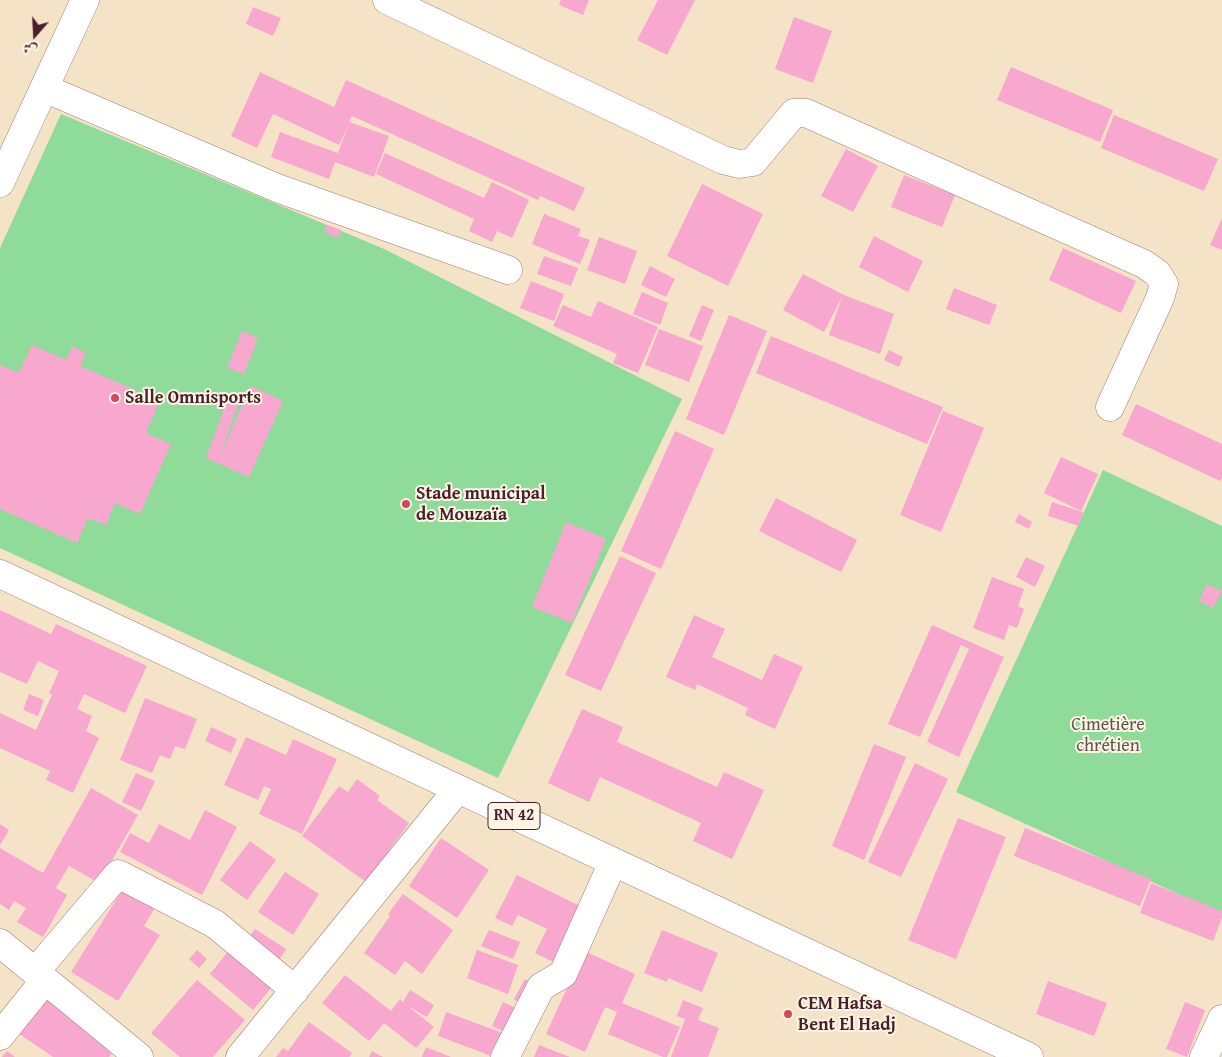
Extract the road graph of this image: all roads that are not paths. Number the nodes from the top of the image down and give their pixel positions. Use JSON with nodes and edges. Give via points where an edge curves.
{"nodes":[{"id":1,"x":85,"y":0,"type":"edge"},
{"id":2,"x":387,"y":0,"type":"edge"},
{"id":3,"x":44,"y":88,"type":"junction"},
{"id":4,"x":0,"y":183,"type":"edge"},
{"id":5,"x":508,"y":270,"type":"dead end"},
{"id":6,"x":1110,"y":407,"type":"dead end"},
{"id":7,"x":0,"y":574,"type":"edge"},
{"id":8,"x":458,"y":789,"type":"junction"},
{"id":9,"x":613,"y":862,"type":"junction"},
{"id":10,"x":0,"y":943,"type":"edge"},
{"id":11,"x":40,"y":976,"type":"junction"},
{"id":12,"x":295,"y":990,"type":"junction"},
{"id":13,"x":1222,"y":1019,"type":"edge"},
{"id":14,"x":0,"y":1036,"type":"edge"},
{"id":15,"x":139,"y":1057,"type":"edge"},
{"id":16,"x":240,"y":1057,"type":"edge"},
{"id":17,"x":505,"y":1057,"type":"edge"},
{"id":18,"x":1029,"y":1057,"type":"edge"},
{"id":19,"x":1204,"y":1057,"type":"edge"}],
"edges":[{"from":1,"to":3,"type":"street"},
{"from":2,"to":6,"type":"street","via":[[723,160],[739,164],[753,162],[794,113],[806,113],[1144,264],[1157,273],[1164,284]]},
{"from":3,"to":4,"type":"street"},
{"from":3,"to":5,"type":"street","via":[[277,188]]},
{"from":7,"to":8,"type":"street","number":"RN 42"},
{"from":8,"to":9,"type":"street","number":"RN 42"},
{"from":8,"to":12,"type":"street"},
{"from":9,"to":17,"type":"street","via":[[563,974],[541,987]]},
{"from":9,"to":18,"type":"street","number":"RN 42"},
{"from":10,"to":11,"type":"street"},
{"from":11,"to":12,"type":"street","via":[[118,874],[215,924]]},
{"from":11,"to":14,"type":"street"},
{"from":11,"to":15,"type":"street"},
{"from":12,"to":16,"type":"street"},
{"from":13,"to":19,"type":"street"}]}
